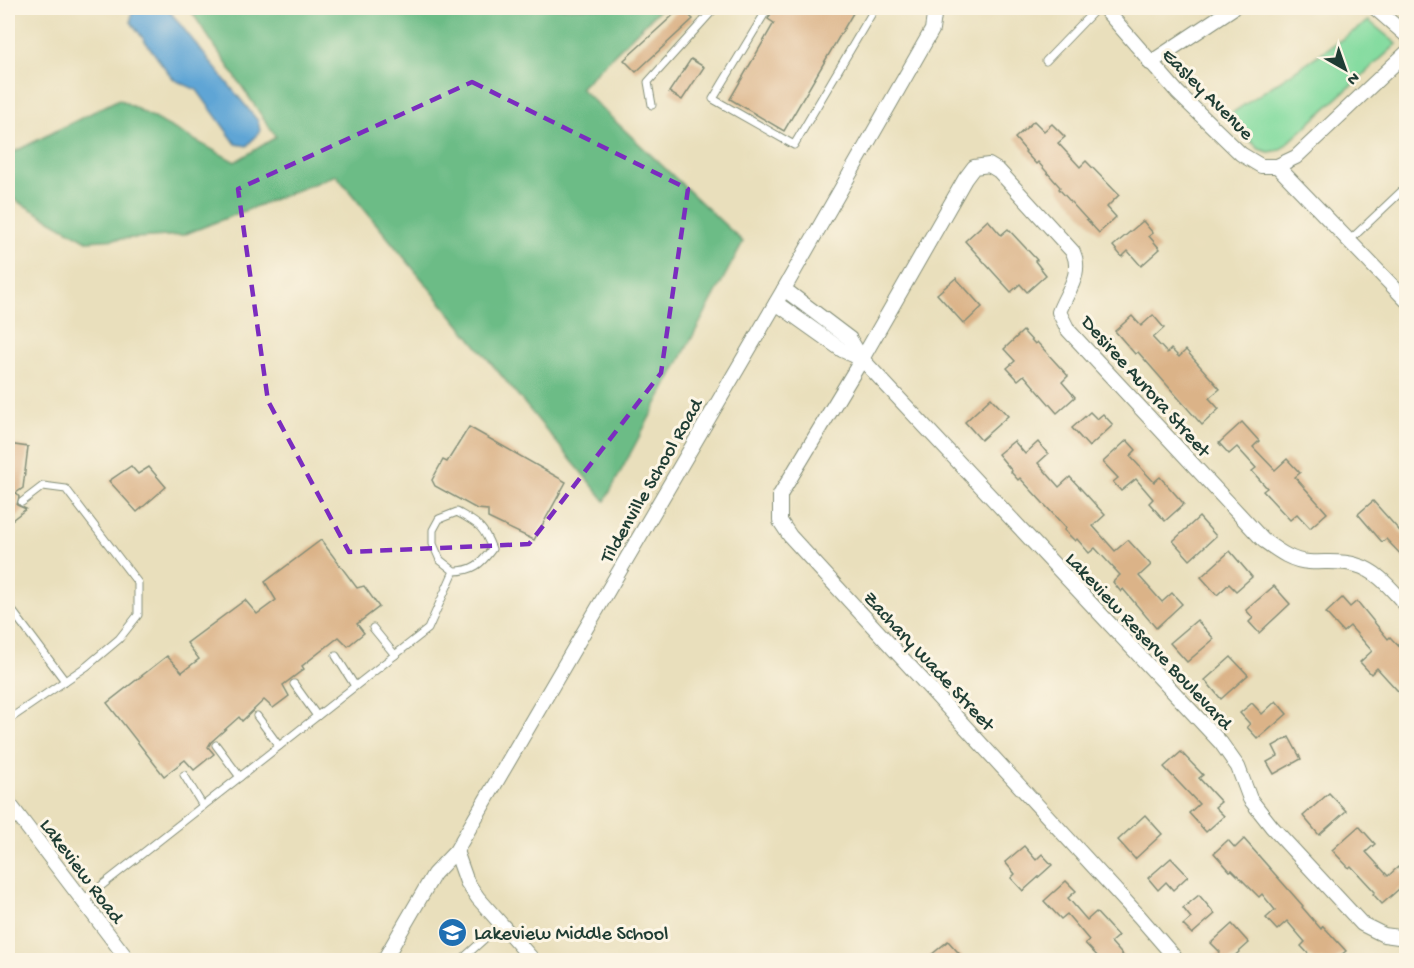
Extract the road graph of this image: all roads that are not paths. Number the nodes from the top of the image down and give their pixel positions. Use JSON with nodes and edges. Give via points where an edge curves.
{"nodes":[{"id":1,"x":715,"y":8,"type":"edge"},
{"id":2,"x":768,"y":8,"type":"edge"},
{"id":3,"x":875,"y":8,"type":"edge"},
{"id":4,"x":934,"y":8,"type":"edge"},
{"id":5,"x":1097,"y":8,"type":"edge"},
{"id":6,"x":1104,"y":8,"type":"edge"},
{"id":7,"x":1233,"y":8,"type":"edge"},
{"id":8,"x":1375,"y":8,"type":"edge"},
{"id":9,"x":1407,"y":35,"type":"edge"},
{"id":10,"x":1407,"y":53,"type":"edge"},
{"id":11,"x":1046,"y":61,"type":"dead end"},
{"id":12,"x":1150,"y":63,"type":"junction"},
{"id":13,"x":652,"y":105,"type":"dead end"},
{"id":14,"x":1277,"y":166,"type":"junction"},
{"id":15,"x":1407,"y":187,"type":"edge"},
{"id":16,"x":1349,"y":241,"type":"junction"},
{"id":17,"x":784,"y":289,"type":"junction"},
{"id":18,"x":1407,"y":300,"type":"edge"},
{"id":19,"x":776,"y":303,"type":"junction"},
{"id":20,"x":861,"y":359,"type":"junction"},
{"id":21,"x":22,"y":502,"type":"dead end"},
{"id":22,"x":454,"y":571,"type":"junction"},
{"id":23,"x":8,"y":605,"type":"edge"},
{"id":24,"x":1407,"y":605,"type":"edge"},
{"id":25,"x":373,"y":628,"type":"dead end"},
{"id":26,"x":395,"y":655,"type":"junction"},
{"id":27,"x":336,"y":656,"type":"dead end"},
{"id":28,"x":65,"y":681,"type":"junction"},
{"id":29,"x":294,"y":684,"type":"dead end"},
{"id":30,"x":355,"y":686,"type":"junction"},
{"id":31,"x":257,"y":716,"type":"dead end"},
{"id":32,"x":317,"y":716,"type":"junction"},
{"id":33,"x":8,"y":720,"type":"edge"},
{"id":34,"x":216,"y":745,"type":"dead end"},
{"id":35,"x":279,"y":746,"type":"junction"},
{"id":36,"x":184,"y":775,"type":"dead end"},
{"id":37,"x":240,"y":777,"type":"junction"},
{"id":38,"x":8,"y":802,"type":"edge"},
{"id":39,"x":202,"y":806,"type":"junction"},
{"id":40,"x":456,"y":850,"type":"junction"},
{"id":41,"x":82,"y":901,"type":"junction"},
{"id":42,"x":501,"y":924,"type":"junction"},
{"id":43,"x":1407,"y":938,"type":"edge"},
{"id":44,"x":471,"y":957,"type":"edge"},
{"id":45,"x":128,"y":960,"type":"edge"},
{"id":46,"x":384,"y":960,"type":"edge"},
{"id":47,"x":461,"y":960,"type":"edge"},
{"id":48,"x":533,"y":960,"type":"edge"},
{"id":49,"x":1177,"y":960,"type":"edge"}],
"edges":[{"from":1,"to":13,"type":"lane","via":[[648,82]]},
{"from":2,"to":3,"type":"lane","via":[[713,99],[794,145]]},
{"from":4,"to":17,"type":"street","name":"Tildenville School Road","via":[[932,30]]},
{"from":5,"to":11,"type":"lane"},
{"from":6,"to":12,"type":"street","name":"Easley Avenue"},
{"from":7,"to":12,"type":"street"},
{"from":8,"to":9,"type":"street"},
{"from":10,"to":14,"type":"street","via":[[1296,157]]},
{"from":12,"to":14,"type":"street","name":"Easley Avenue","via":[[1241,154],[1261,166]]},
{"from":14,"to":16,"type":"street"},
{"from":15,"to":16,"type":"lane"},
{"from":16,"to":18,"type":"street"},
{"from":17,"to":19,"type":"street","name":"Tildenville School Road"},
{"from":17,"to":20,"type":"street","name":"Lakeview Reserve Boulevard","via":[[850,339]]},
{"from":19,"to":20,"type":"street","name":"Lakeview Reserve Boulevard"},
{"from":19,"to":40,"type":"street","name":"Tildenville School Road"},
{"from":20,"to":24,"type":"street","name":"Desiree Aurora Street","via":[[965,179],[974,167],[989,165],[999,171],[1078,262],[1075,280],[1059,312],[1068,330],[1263,540],[1285,555],[1308,562],[1357,565],[1379,576]]},
{"from":20,"to":43,"type":"street","name":"Lakeview Reserve Boulevard","via":[[1221,743],[1238,767],[1250,799],[1272,828],[1362,924],[1384,935]]},
{"from":20,"to":49,"type":"street","name":"Zachary Wade Street","via":[[780,495],[780,521]]},
{"from":21,"to":28,"type":"lane","via":[[44,486],[66,489],[138,583],[138,615],[119,639]]},
{"from":22,"to":22,"type":"lane","via":[[440,560],[433,530],[439,519],[457,512],[480,526],[492,549],[481,563],[467,571]]},
{"from":22,"to":26,"type":"lane","via":[[428,629]]},
{"from":23,"to":28,"type":"lane"},
{"from":25,"to":26,"type":"lane"},
{"from":26,"to":30,"type":"lane"},
{"from":27,"to":30,"type":"lane"},
{"from":28,"to":33,"type":"lane"},
{"from":29,"to":32,"type":"lane"},
{"from":30,"to":32,"type":"lane"},
{"from":31,"to":35,"type":"lane"},
{"from":32,"to":35,"type":"lane"},
{"from":34,"to":37,"type":"lane"},
{"from":35,"to":37,"type":"lane"},
{"from":36,"to":39,"type":"lane"},
{"from":37,"to":39,"type":"lane"},
{"from":38,"to":41,"type":"street","name":"Lakeview Road"},
{"from":39,"to":41,"type":"lane"},
{"from":40,"to":42,"type":"street","via":[[467,882]]},
{"from":40,"to":46,"type":"street","name":"Tildenville School Road","via":[[434,874]]},
{"from":41,"to":45,"type":"street","name":"Lakeview Road"},
{"from":42,"to":44,"type":"lane"},
{"from":42,"to":48,"type":"street"},
{"from":44,"to":47,"type":"lane"}]}
